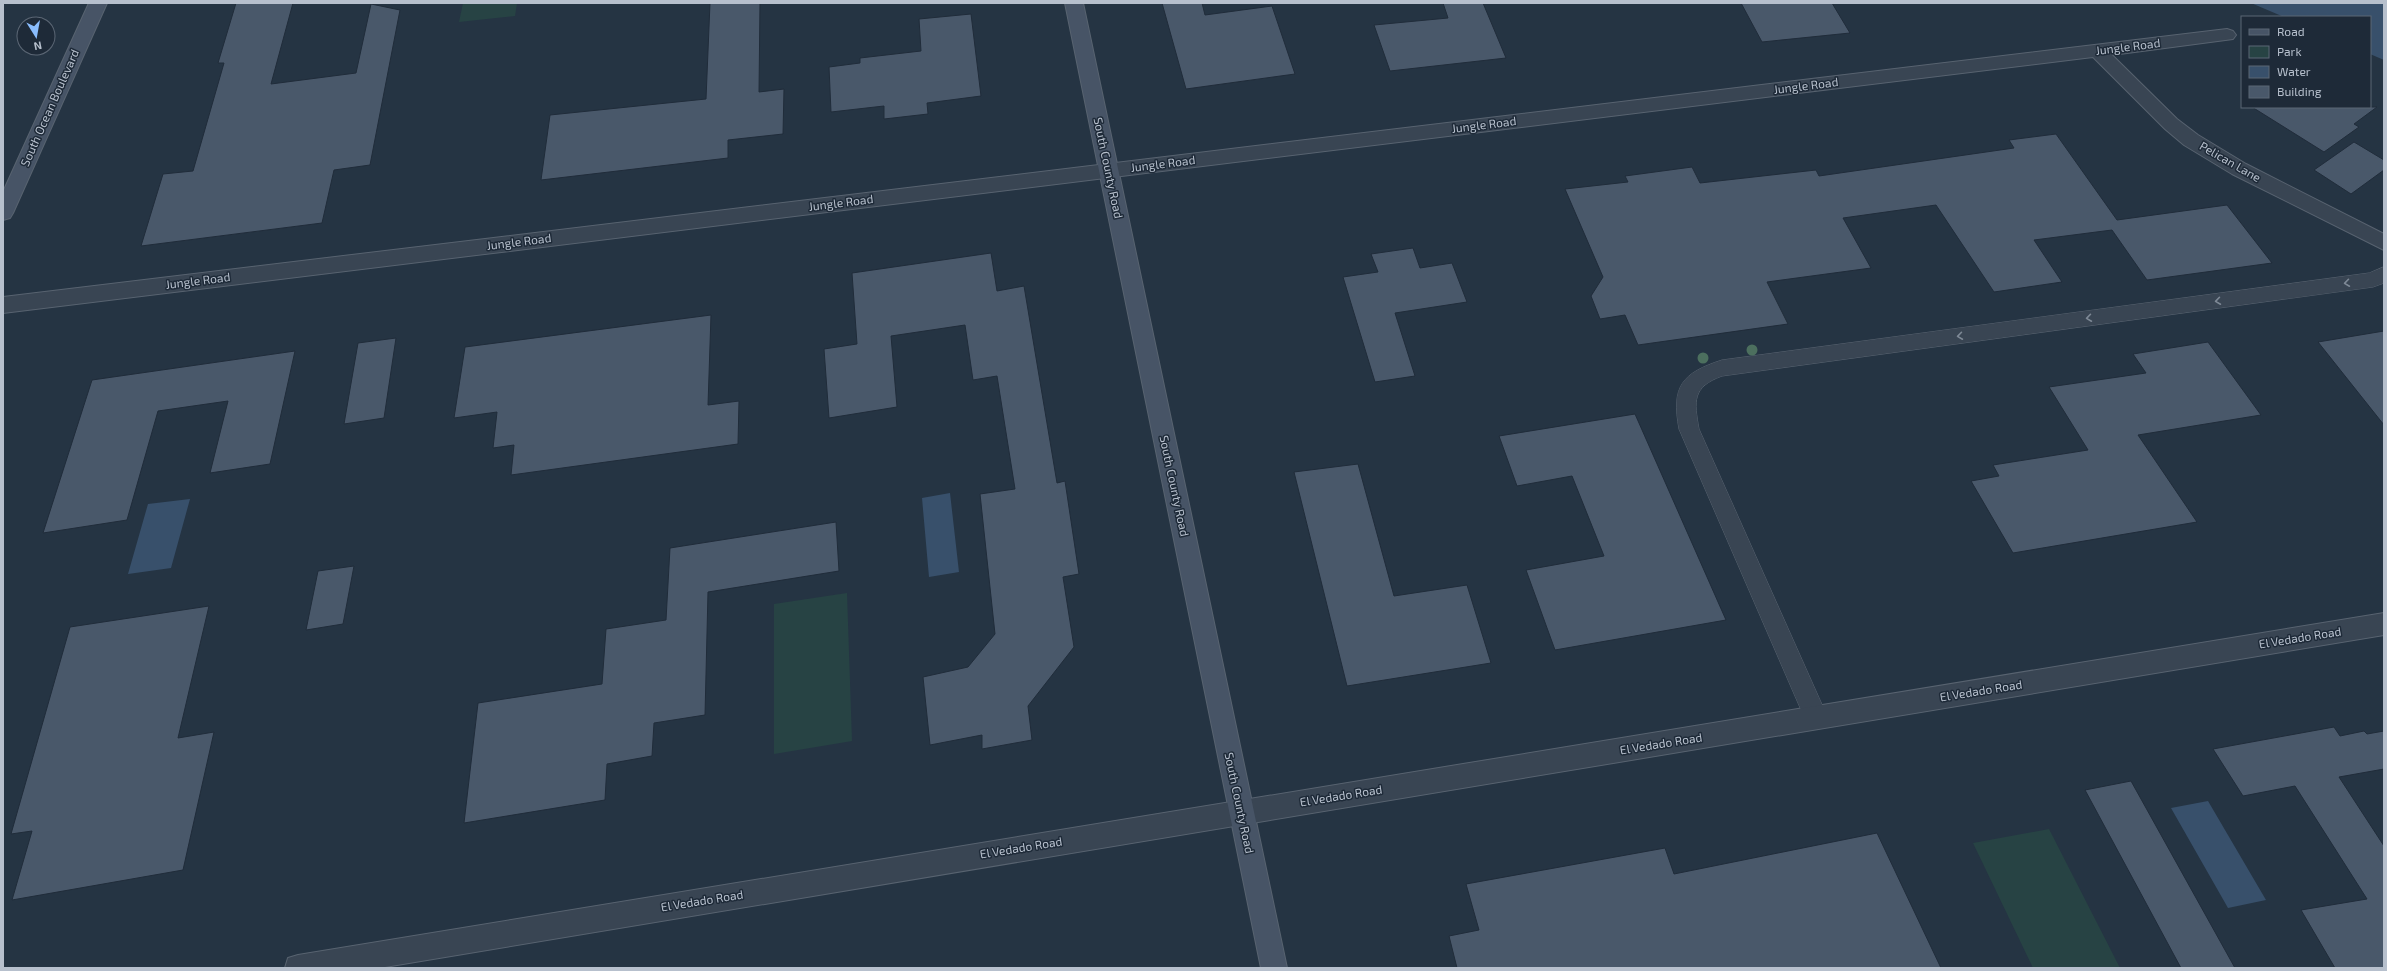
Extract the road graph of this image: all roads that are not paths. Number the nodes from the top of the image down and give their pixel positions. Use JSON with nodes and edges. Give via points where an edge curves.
{"nodes":[{"id":1,"x":98,"y":3,"type":"edge"},
{"id":2,"x":1074,"y":3,"type":"edge"},
{"id":3,"x":2227,"y":35,"type":"dead end"},
{"id":4,"x":2097,"y":51,"type":"junction"},
{"id":5,"x":1109,"y":171,"type":"junction"},
{"id":6,"x":3,"y":213,"type":"edge"},
{"id":7,"x":2384,"y":243,"type":"edge"},
{"id":8,"x":2384,"y":274,"type":"edge"},
{"id":9,"x":3,"y":305,"type":"edge"},
{"id":10,"x":2384,"y":624,"type":"edge"},
{"id":11,"x":1816,"y":718,"type":"junction"},
{"id":12,"x":1241,"y":813,"type":"junction"},
{"id":13,"x":298,"y":968,"type":"edge"},
{"id":14,"x":1274,"y":968,"type":"edge"}],
"edges":[{"from":1,"to":6,"type":"main road","name":"South Ocean Boulevard"},
{"from":2,"to":5,"type":"main road","name":"South County Road"},
{"from":3,"to":4,"type":"street","name":"Jungle Road"},
{"from":4,"to":5,"type":"street","name":"Jungle Road"},
{"from":4,"to":7,"type":"street","name":"Pelican Lane","via":[[2171,124],[2191,140],[2239,169]]},
{"from":5,"to":9,"type":"street","name":"Jungle Road"},
{"from":5,"to":12,"type":"main road","name":"South County Road"},
{"from":8,"to":11,"type":"lane","one_way":true,"via":[[2373,280],[1722,368],[1696,378],[1689,386],[1685,397],[1689,429]]},
{"from":10,"to":11,"type":"street","name":"El Vedado Road"},
{"from":11,"to":12,"type":"street","name":"El Vedado Road"},
{"from":12,"to":13,"type":"street","name":"El Vedado Road"},
{"from":12,"to":14,"type":"main road","name":"South County Road"}]}
